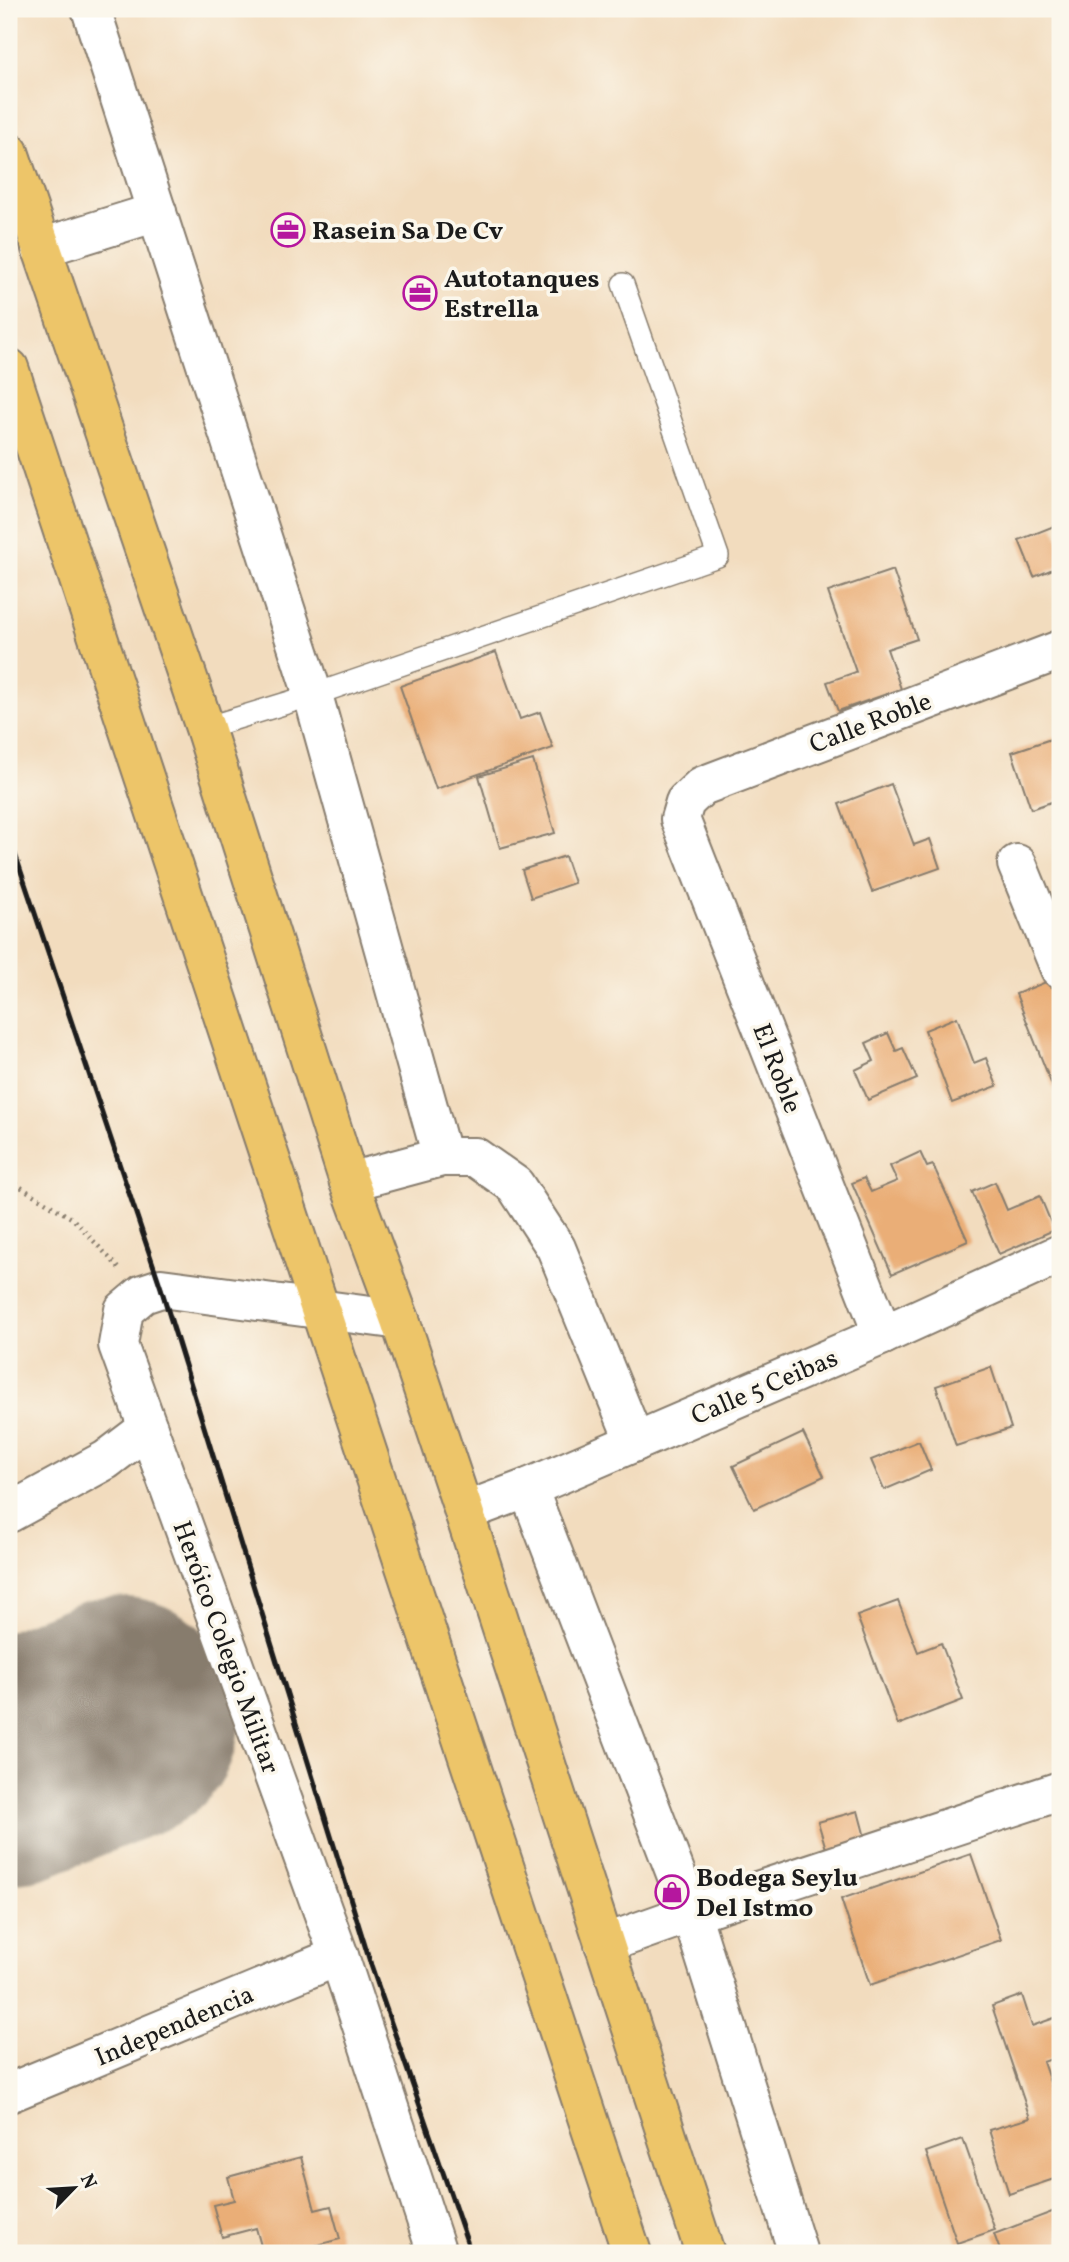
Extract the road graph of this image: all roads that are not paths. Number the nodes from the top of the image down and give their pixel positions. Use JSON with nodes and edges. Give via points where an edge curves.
{"nodes":[{"id":1,"x":91,"y":9,"type":"edge"},
{"id":2,"x":9,"y":152,"type":"edge"},
{"id":3,"x":157,"y":212,"type":"junction"},
{"id":4,"x":41,"y":248,"type":"junction"},
{"id":5,"x":623,"y":284,"type":"dead end"},
{"id":6,"x":9,"y":368,"type":"edge"},
{"id":7,"x":1060,"y":650,"type":"edge"},
{"id":8,"x":313,"y":695,"type":"junction"},
{"id":9,"x":205,"y":728,"type":"junction"},
{"id":10,"x":685,"y":802,"type":"joint"},
{"id":11,"x":1017,"y":864,"type":"dead end"},
{"id":12,"x":1060,"y":969,"type":"edge"},
{"id":13,"x":442,"y":1157,"type":"junction"},
{"id":14,"x":349,"y":1182,"type":"junction"},
{"id":15,"x":1060,"y":1254,"type":"edge"},
{"id":16,"x":320,"y":1310,"type":"junction"},
{"id":17,"x":400,"y":1321,"type":"junction"},
{"id":18,"x":883,"y":1335,"type":"junction"},
{"id":19,"x":148,"y":1428,"type":"junction"},
{"id":20,"x":635,"y":1442,"type":"junction"},
{"id":21,"x":528,"y":1488,"type":"junction"},
{"id":22,"x":9,"y":1513,"type":"edge"},
{"id":23,"x":464,"y":1513,"type":"junction"},
{"id":24,"x":1060,"y":1791,"type":"edge"},
{"id":25,"x":691,"y":1913,"type":"junction"},
{"id":26,"x":604,"y":1944,"type":"junction"},
{"id":27,"x":339,"y":1956,"type":"junction"},
{"id":28,"x":9,"y":2093,"type":"edge"},
{"id":29,"x":437,"y":2253,"type":"edge"},
{"id":30,"x":632,"y":2253,"type":"edge"},
{"id":31,"x":705,"y":2253,"type":"edge"},
{"id":32,"x":798,"y":2253,"type":"edge"}],
"edges":[{"from":1,"to":3,"type":"street"},
{"from":2,"to":4,"type":"main road"},
{"from":3,"to":4,"type":"street"},
{"from":3,"to":8,"type":"street"},
{"from":4,"to":9,"type":"main road"},
{"from":5,"to":8,"type":"lane","via":[[718,556]]},
{"from":6,"to":16,"type":"main road"},
{"from":7,"to":10,"type":"street","name":"Calle Roble","via":[[702,786]]},
{"from":8,"to":9,"type":"lane"},
{"from":8,"to":13,"type":"street"},
{"from":9,"to":14,"type":"main road"},
{"from":10,"to":18,"type":"street","name":"El Roble","via":[[680,819]]},
{"from":11,"to":12,"type":"street"},
{"from":13,"to":14,"type":"street"},
{"from":13,"to":20,"type":"street","via":[[475,1157],[515,1185],[556,1248]]},
{"from":14,"to":17,"type":"main road"},
{"from":15,"to":18,"type":"street","name":"Calle 5 Ceibas"},
{"from":16,"to":17,"type":"street"},
{"from":16,"to":19,"type":"street","name":"Heróico Colegio Militar","via":[[160,1288],[143,1294],[124,1310],[118,1345]]},
{"from":16,"to":30,"type":"main road"},
{"from":17,"to":23,"type":"main road"},
{"from":18,"to":20,"type":"street","name":"Calle 5 Ceibas"},
{"from":19,"to":22,"type":"street","via":[[106,1460]]},
{"from":19,"to":27,"type":"street","name":"Heróico Colegio Militar"},
{"from":20,"to":21,"type":"street","name":"Calle 5 Ceibas"},
{"from":21,"to":23,"type":"street","name":"Calle 5 Ceibas"},
{"from":21,"to":25,"type":"street"},
{"from":23,"to":26,"type":"main road"},
{"from":24,"to":25,"type":"street"},
{"from":25,"to":26,"type":"street"},
{"from":25,"to":32,"type":"street"},
{"from":26,"to":31,"type":"main road"},
{"from":27,"to":28,"type":"street","name":"Independencia"},
{"from":27,"to":29,"type":"street","name":"Heróico Colegio Militar"}]}
